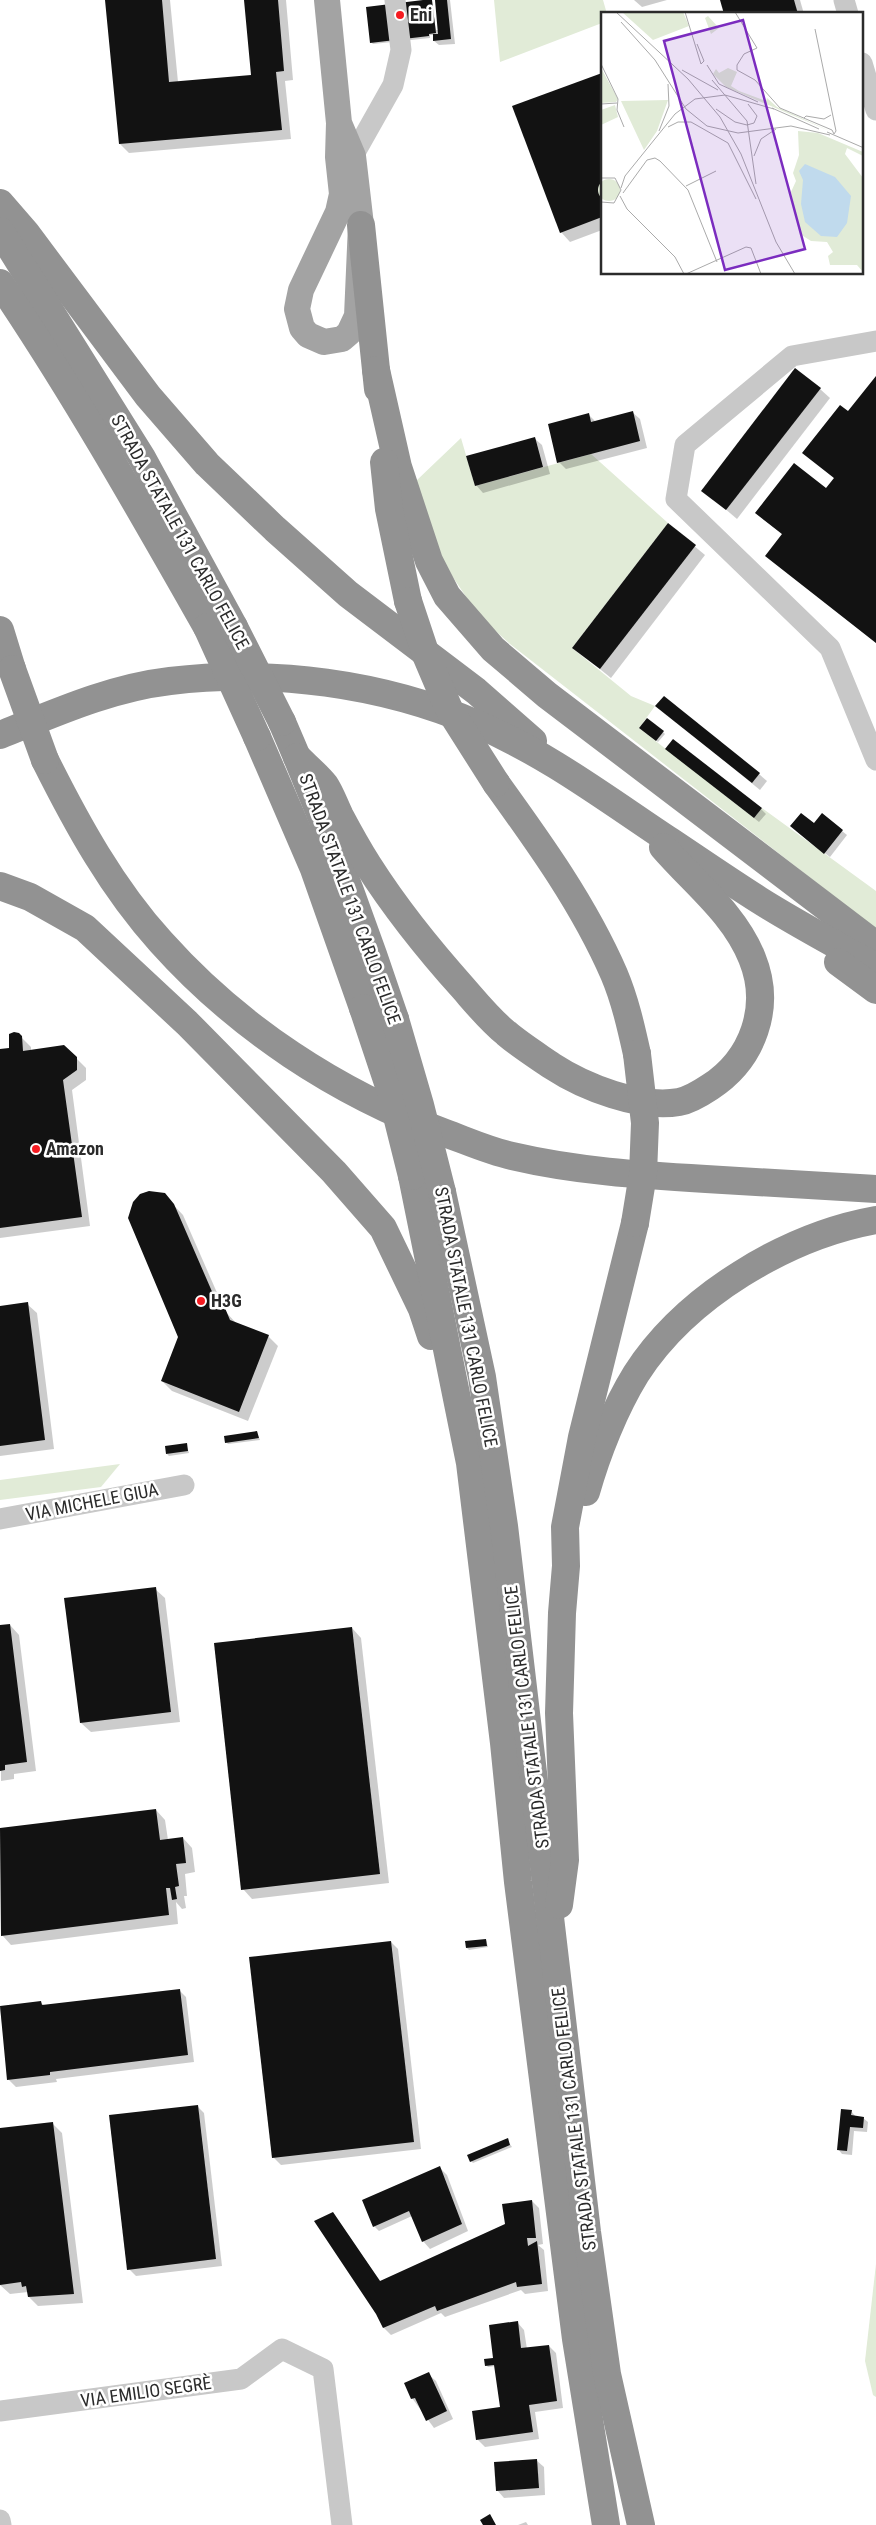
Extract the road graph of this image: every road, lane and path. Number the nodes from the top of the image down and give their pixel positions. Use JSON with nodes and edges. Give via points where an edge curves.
{"nodes":[{"id":1,"x":327,"y":0,"type":"edge"},
{"id":2,"x":395,"y":0,"type":"edge"},
{"id":3,"x":864,"y":70,"type":"edge"},
{"id":4,"x":876,"y":110,"type":"edge"},
{"id":5,"x":340,"y":123,"type":"junction"},
{"id":6,"x":353,"y":156,"type":"junction"},
{"id":7,"x":0,"y":203,"type":"edge"},
{"id":8,"x":361,"y":225,"type":"junction"},
{"id":9,"x":0,"y":231,"type":"edge"},
{"id":10,"x":0,"y":284,"type":"edge"},
{"id":11,"x":876,"y":341,"type":"edge"},
{"id":12,"x":376,"y":370,"type":"junction"},
{"id":13,"x":0,"y":630,"type":"edge"},
{"id":14,"x":0,"y":735,"type":"edge"},
{"id":15,"x":298,"y":756,"type":"junction"},
{"id":16,"x":876,"y":760,"type":"edge"},
{"id":17,"x":575,"y":779,"type":"junction"},
{"id":18,"x":641,"y":822,"type":"junction"},
{"id":19,"x":0,"y":886,"type":"edge"},
{"id":20,"x":761,"y":901,"type":"junction"},
{"id":21,"x":876,"y":945,"type":"edge"},
{"id":22,"x":876,"y":967,"type":"edge"},
{"id":23,"x":876,"y":990,"type":"edge"},
{"id":24,"x":876,"y":1190,"type":"edge"},
{"id":25,"x":876,"y":1220,"type":"edge"},
{"id":26,"x":184,"y":1485,"type":"dead end"},
{"id":27,"x":0,"y":1519,"type":"edge"},
{"id":28,"x":566,"y":1566,"type":"junction"},
{"id":29,"x":518,"y":1882,"type":"junction"},
{"id":30,"x":554,"y":1948,"type":"junction"},
{"id":31,"x":0,"y":2411,"type":"edge"},
{"id":32,"x":0,"y":2520,"type":"edge"},
{"id":33,"x":1,"y":2525,"type":"edge"},
{"id":34,"x":342,"y":2525,"type":"edge"},
{"id":35,"x":606,"y":2525,"type":"edge"},
{"id":36,"x":640,"y":2525,"type":"edge"}],
"edges":[{"from":1,"to":5,"type":"main road"},
{"from":2,"to":6,"type":"street","via":[[400,50],[393,85]]},
{"from":3,"to":4,"type":"street"},
{"from":5,"to":6,"type":"main road"},
{"from":5,"to":8,"type":"main road","via":[[341,204],[298,300],[302,328],[316,340],[342,339],[354,325]]},
{"from":6,"to":8,"type":"main road"},
{"from":7,"to":17,"type":"highway","via":[[148,396],[207,464],[348,594],[476,691]]},
{"from":8,"to":12,"type":"highway"},
{"from":9,"to":15,"type":"highway","name":"STRADA STATALE 131 CARLO FELICE","bridge":true,"via":[[142,458],[234,627]]},
{"from":10,"to":29,"type":"highway","name":"STRADA STATALE 131 CARLO FELICE","bridge":true,"via":[[34,333],[127,487],[207,627],[314,869],[391,1092],[412,1176],[470,1463]]},
{"from":11,"to":16,"type":"street","via":[[792,356],[685,445],[676,499],[830,648]]},
{"from":12,"to":21,"type":"highway","via":[[398,467],[429,561],[447,596],[493,649],[547,695]]},
{"from":12,"to":28,"type":"highway","bridge":true,"via":[[389,509],[408,601],[426,655],[449,710],[579,905],[614,974],[637,1054],[645,1123],[643,1174],[635,1223],[582,1437],[565,1527]]},
{"from":13,"to":24,"type":"highway","bridge":true,"via":[[45,760],[74,818],[110,875],[160,942],[215,996],[276,1045],[342,1088],[410,1120],[519,1157],[602,1172]]},
{"from":14,"to":17,"type":"highway","via":[[90,699],[168,681],[240,676],[315,681],[391,696],[477,724],[544,758]]},
{"from":15,"to":18,"type":"highway","via":[[325,785],[353,842],[414,930],[505,1032],[554,1067],[597,1091],[627,1098],[679,1102],[698,1095],[719,1081],[750,1045],[758,1025],[760,986],[753,958],[735,926]]},
{"from":15,"to":30,"type":"highway","name":"STRADA STATALE 131 CARLO FELICE","bridge":true,"via":[[366,933],[395,1019],[442,1192],[482,1376]]},
{"from":17,"to":18,"type":"highway"},
{"from":18,"to":20,"type":"highway"},
{"from":19,"to":29,"type":"highway","via":[[30,897],[85,928],[208,1044],[334,1172],[384,1228],[422,1308],[433,1341],[466,1553],[491,1776]]},
{"from":20,"to":22,"type":"highway"},
{"from":20,"to":23,"type":"highway"},
{"from":25,"to":28,"type":"highway","via":[[850,1224],[779,1251],[729,1281],[682,1320],[656,1348],[636,1374],[606,1436],[590,1478]]},
{"from":26,"to":27,"type":"street","name":"VIA MICHELE GIUA"},
{"from":28,"to":30,"type":"highway","via":[[559,1713],[565,1860]]},
{"from":29,"to":35,"type":"highway","name":"STRADA STATALE 131 CARLO FELICE","via":[[576,2339]]},
{"from":30,"to":36,"type":"highway","name":"STRADA STATALE 131 CARLO FELICE","via":[[586,2232],[607,2374]]},
{"from":31,"to":34,"type":"street","name":"VIA EMILIO SEGRÈ","via":[[241,2379],[282,2349],[323,2369]]},
{"from":32,"to":33,"type":"street"}]}
